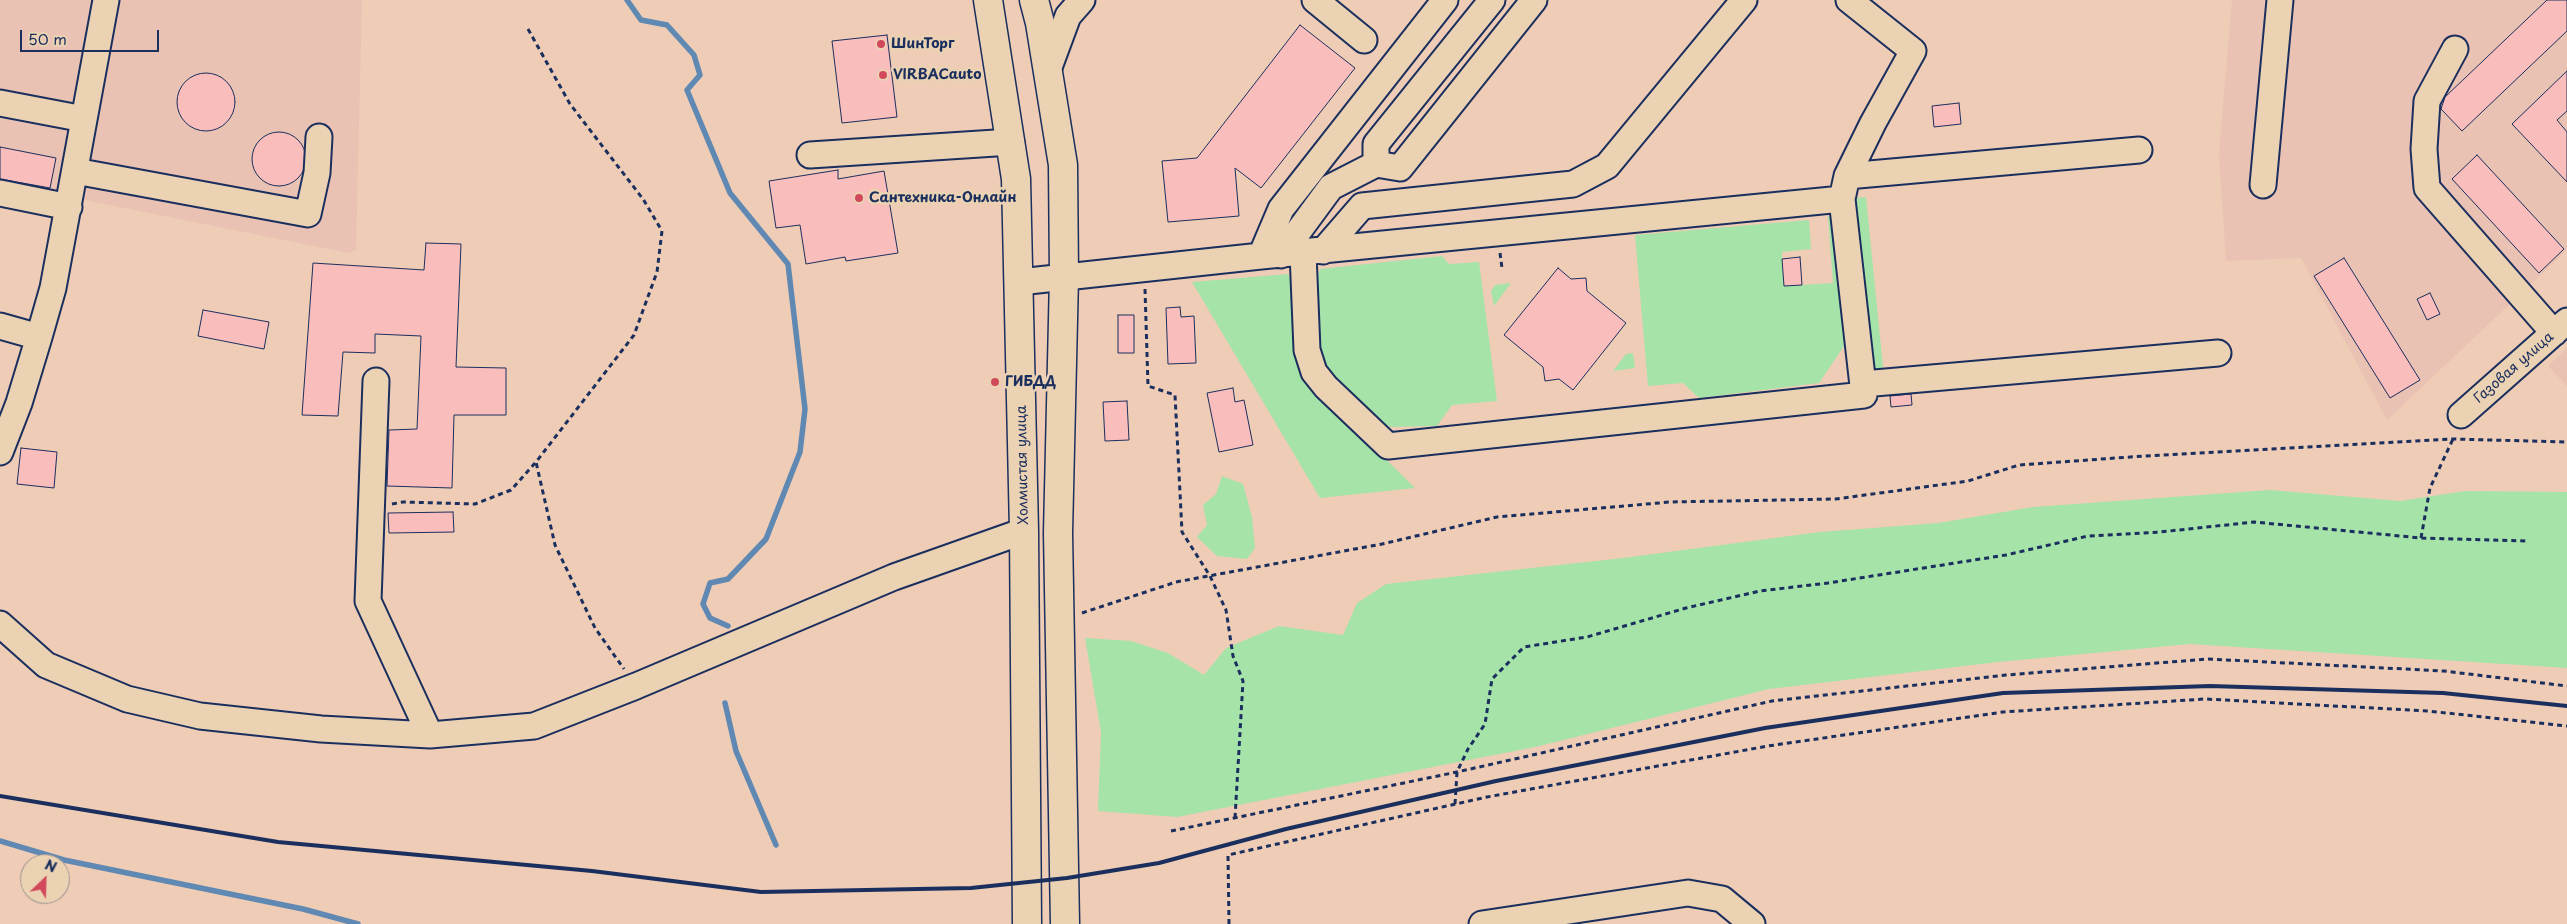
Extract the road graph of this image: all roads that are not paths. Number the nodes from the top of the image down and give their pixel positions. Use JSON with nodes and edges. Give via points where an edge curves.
{"nodes":[{"id":1,"x":106,"y":0,"type":"edge"},
{"id":2,"x":988,"y":0,"type":"edge"},
{"id":3,"x":1034,"y":0,"type":"edge"},
{"id":4,"x":1082,"y":0,"type":"edge"},
{"id":5,"x":1315,"y":0,"type":"edge"},
{"id":6,"x":1446,"y":0,"type":"edge"},
{"id":7,"x":1492,"y":0,"type":"edge"},
{"id":8,"x":1534,"y":0,"type":"edge"},
{"id":9,"x":1744,"y":0,"type":"edge"},
{"id":10,"x":1849,"y":0,"type":"edge"},
{"id":11,"x":2280,"y":0,"type":"edge"},
{"id":12,"x":1364,"y":40,"type":"dead end"},
{"id":13,"x":2455,"y":50,"type":"dead end"},
{"id":14,"x":1048,"y":70,"type":"junction"},
{"id":15,"x":0,"y":103,"type":"edge"},
{"id":16,"x":84,"y":119,"type":"junction"},
{"id":17,"x":319,"y":137,"type":"dead end"},
{"id":18,"x":1010,"y":142,"type":"junction"},
{"id":19,"x":2139,"y":150,"type":"dead end"},
{"id":20,"x":810,"y":155,"type":"dead end"},
{"id":21,"x":1376,"y":164,"type":"junction"},
{"id":22,"x":75,"y":171,"type":"junction"},
{"id":23,"x":2263,"y":185,"type":"dead end"},
{"id":24,"x":1844,"y":187,"type":"junction"},
{"id":25,"x":0,"y":193,"type":"edge"},
{"id":26,"x":68,"y":207,"type":"junction"},
{"id":27,"x":1292,"y":254,"type":"junction"},
{"id":28,"x":1064,"y":277,"type":"junction"},
{"id":29,"x":1019,"y":282,"type":"junction"},
{"id":30,"x":0,"y":326,"type":"edge"},
{"id":31,"x":2561,"y":327,"type":"edge"},
{"id":32,"x":39,"y":337,"type":"junction"},
{"id":33,"x":2218,"y":353,"type":"dead end"},
{"id":34,"x":376,"y":380,"type":"dead end"},
{"id":35,"x":1863,"y":384,"type":"junction"},
{"id":36,"x":2461,"y":415,"type":"road end"},
{"id":37,"x":0,"y":452,"type":"edge"},
{"id":38,"x":1024,"y":531,"type":"junction"},
{"id":39,"x":0,"y":624,"type":"edge"},
{"id":40,"x":430,"y":735,"type":"junction"},
{"id":41,"x":1027,"y":913,"type":"edge"},
{"id":42,"x":1065,"y":924,"type":"edge"},
{"id":43,"x":1482,"y":924,"type":"edge"},
{"id":44,"x":1752,"y":924,"type":"edge"}],
"edges":[{"from":1,"to":16,"type":"street"},
{"from":2,"to":18,"type":"highway","name":"Холмистая улица"},
{"from":3,"to":14,"type":"highway"},
{"from":4,"to":14,"type":"street","via":[[1068,16]]},
{"from":5,"to":12,"type":"street"},
{"from":6,"to":27,"type":"street","via":[[1281,210]]},
{"from":7,"to":21,"type":"street","via":[[1376,144]]},
{"from":8,"to":21,"type":"street","via":[[1400,168]]},
{"from":9,"to":27,"type":"street","via":[[1607,166],[1574,184],[1362,206]]},
{"from":10,"to":24,"type":"street","via":[[1913,51],[1873,123]]},
{"from":11,"to":23,"type":"street"},
{"from":13,"to":31,"type":"street","via":[[2427,101],[2424,149],[2427,188]]},
{"from":14,"to":28,"type":"highway","via":[[1063,165]]},
{"from":15,"to":16,"type":"street"},
{"from":16,"to":22,"type":"street"},
{"from":17,"to":22,"type":"street","via":[[317,173],[308,214]]},
{"from":18,"to":20,"type":"street"},
{"from":18,"to":29,"type":"highway","name":"Холмистая улица","via":[[1016,179]]},
{"from":19,"to":24,"type":"street"},
{"from":21,"to":27,"type":"street","via":[[1331,187]]},
{"from":22,"to":26,"type":"street"},
{"from":24,"to":27,"type":"street"},
{"from":24,"to":35,"type":"street"},
{"from":25,"to":26,"type":"street"},
{"from":26,"to":32,"type":"street","via":[[53,288]]},
{"from":27,"to":28,"type":"street"},
{"from":27,"to":35,"type":"street","via":[[1307,350],[1314,372],[1388,446],[1864,395]]},
{"from":28,"to":29,"type":"street"},
{"from":28,"to":42,"type":"highway","via":[[1058,621]]},
{"from":29,"to":38,"type":"highway","name":"Холмистая улица"},
{"from":30,"to":32,"type":"street"},
{"from":31,"to":36,"type":"street","name":"Газовая улица"},
{"from":32,"to":37,"type":"street"},
{"from":33,"to":35,"type":"street"},
{"from":34,"to":40,"type":"street","via":[[368,601]]},
{"from":38,"to":40,"type":"street","via":[[894,577],[534,726]]},
{"from":38,"to":41,"type":"highway","name":"Холмистая улица"},
{"from":39,"to":40,"type":"street","via":[[46,665],[127,699],[200,716],[321,729]]},
{"from":43,"to":44,"type":"street","via":[[1688,893],[1722,899]]}]}
